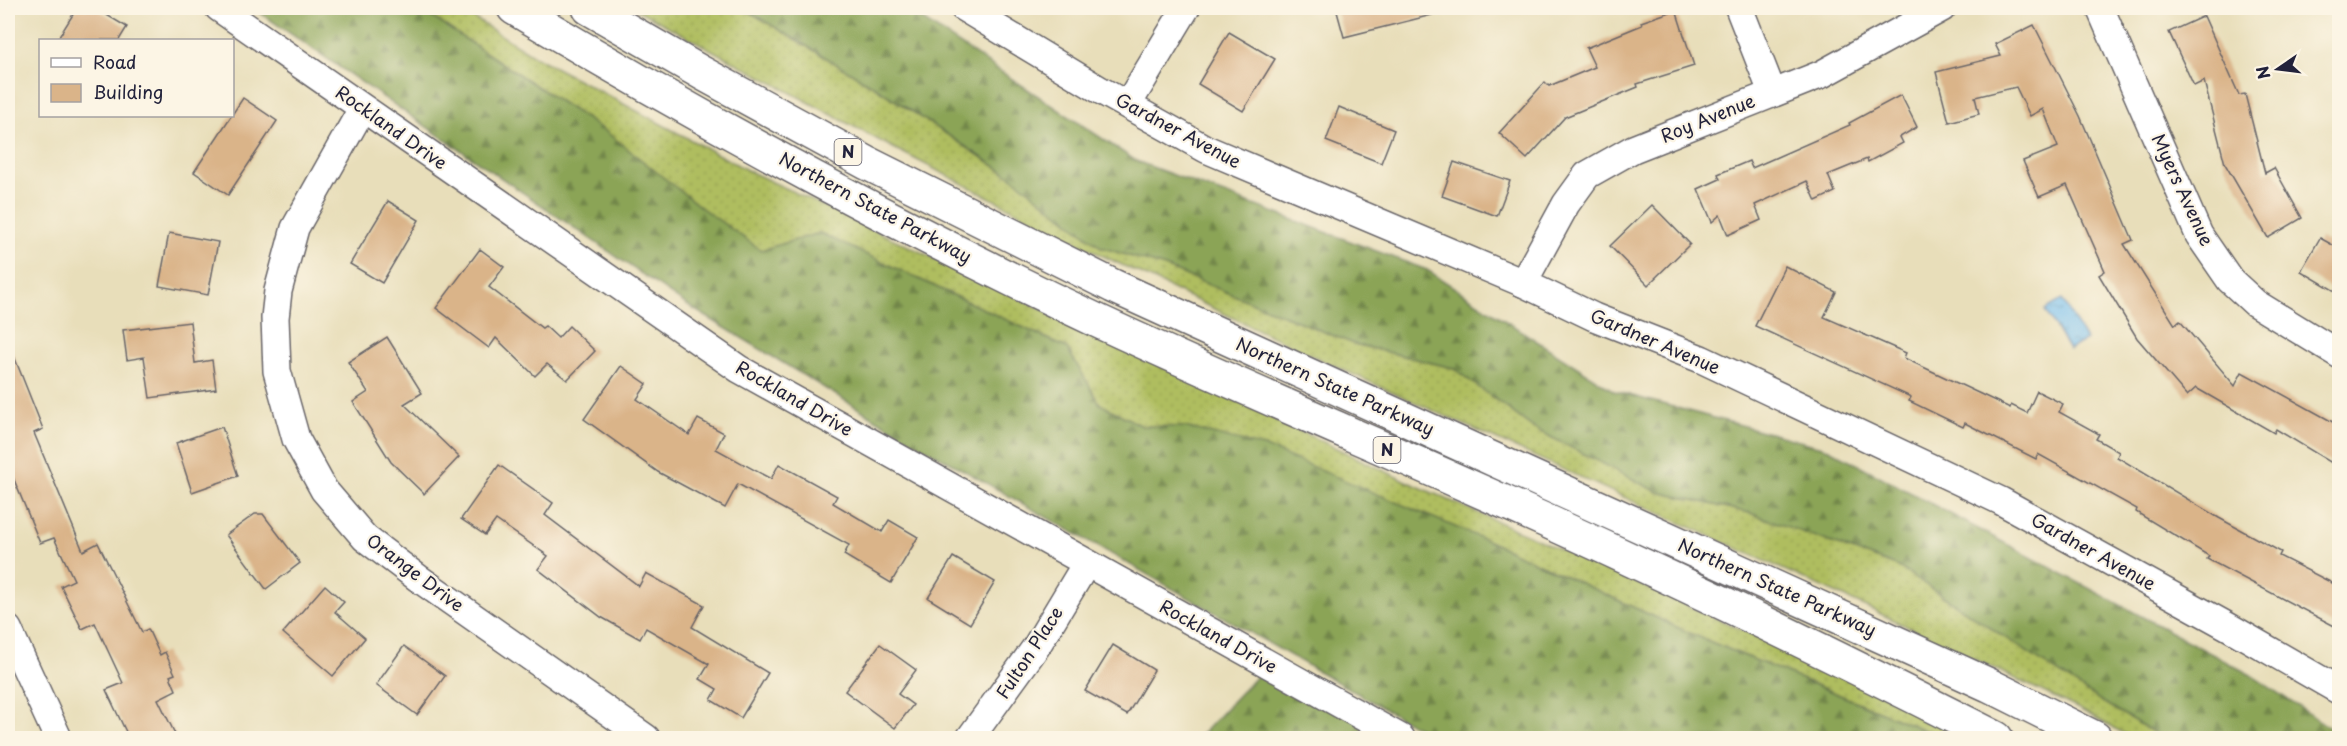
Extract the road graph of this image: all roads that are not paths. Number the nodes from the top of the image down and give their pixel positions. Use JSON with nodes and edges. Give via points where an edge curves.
{"nodes":[{"id":1,"x":219,"y":8,"type":"edge"},
{"id":2,"x":514,"y":8,"type":"edge"},
{"id":3,"x":589,"y":8,"type":"edge"},
{"id":4,"x":964,"y":8,"type":"edge"},
{"id":5,"x":1186,"y":8,"type":"edge"},
{"id":6,"x":1739,"y":8,"type":"edge"},
{"id":7,"x":1942,"y":8,"type":"edge"},
{"id":8,"x":2100,"y":8,"type":"edge"},
{"id":9,"x":1772,"y":92,"type":"junction"},
{"id":10,"x":1128,"y":104,"type":"junction"},
{"id":11,"x":362,"y":109,"type":"junction"},
{"id":12,"x":1522,"y":284,"type":"junction"},
{"id":13,"x":2340,"y":355,"type":"edge"},
{"id":14,"x":1086,"y":564,"type":"junction"},
{"id":15,"x":8,"y":629,"type":"edge"},
{"id":16,"x":2340,"y":690,"type":"edge"},
{"id":17,"x":641,"y":737,"type":"edge"},
{"id":18,"x":58,"y":738,"type":"edge"},
{"id":19,"x":970,"y":738,"type":"edge"},
{"id":20,"x":1401,"y":738,"type":"edge"},
{"id":21,"x":1996,"y":738,"type":"edge"},
{"id":22,"x":2094,"y":738,"type":"edge"}],
"edges":[{"from":1,"to":11,"type":"street","name":"Rockland Drive"},
{"from":2,"to":21,"type":"highway","name":"Northern State Parkway","number":"N","via":[[698,114],[948,247],[1100,322],[1637,562]]},
{"from":3,"to":22,"type":"highway","name":"Northern State Parkway","number":"N","via":[[867,163],[1113,286],[1978,680]]},
{"from":4,"to":10,"type":"street","name":"Gardner Avenue"},
{"from":5,"to":10,"type":"street"},
{"from":6,"to":9,"type":"street"},
{"from":7,"to":9,"type":"street","name":"Roy Avenue","via":[[1822,74]]},
{"from":8,"to":13,"type":"street","name":"Myers Avenue","via":[[2199,235],[2230,280],[2255,303]]},
{"from":9,"to":12,"type":"street","name":"Roy Avenue","via":[[1633,149],[1587,174]]},
{"from":10,"to":12,"type":"street","name":"Gardner Avenue","via":[[1206,150]]},
{"from":11,"to":14,"type":"street","name":"Rockland Drive","via":[[739,369]]},
{"from":11,"to":17,"type":"street","name":"Orange Drive","via":[[295,228],[278,291],[277,371],[296,439],[324,490],[366,537]]},
{"from":12,"to":16,"type":"street","name":"Gardner Avenue","via":[[1701,359],[2001,501]]},
{"from":14,"to":19,"type":"street","name":"Fulton Place","via":[[1036,647]]},
{"from":14,"to":20,"type":"street","name":"Rockland Drive"},
{"from":15,"to":18,"type":"street"}]}
